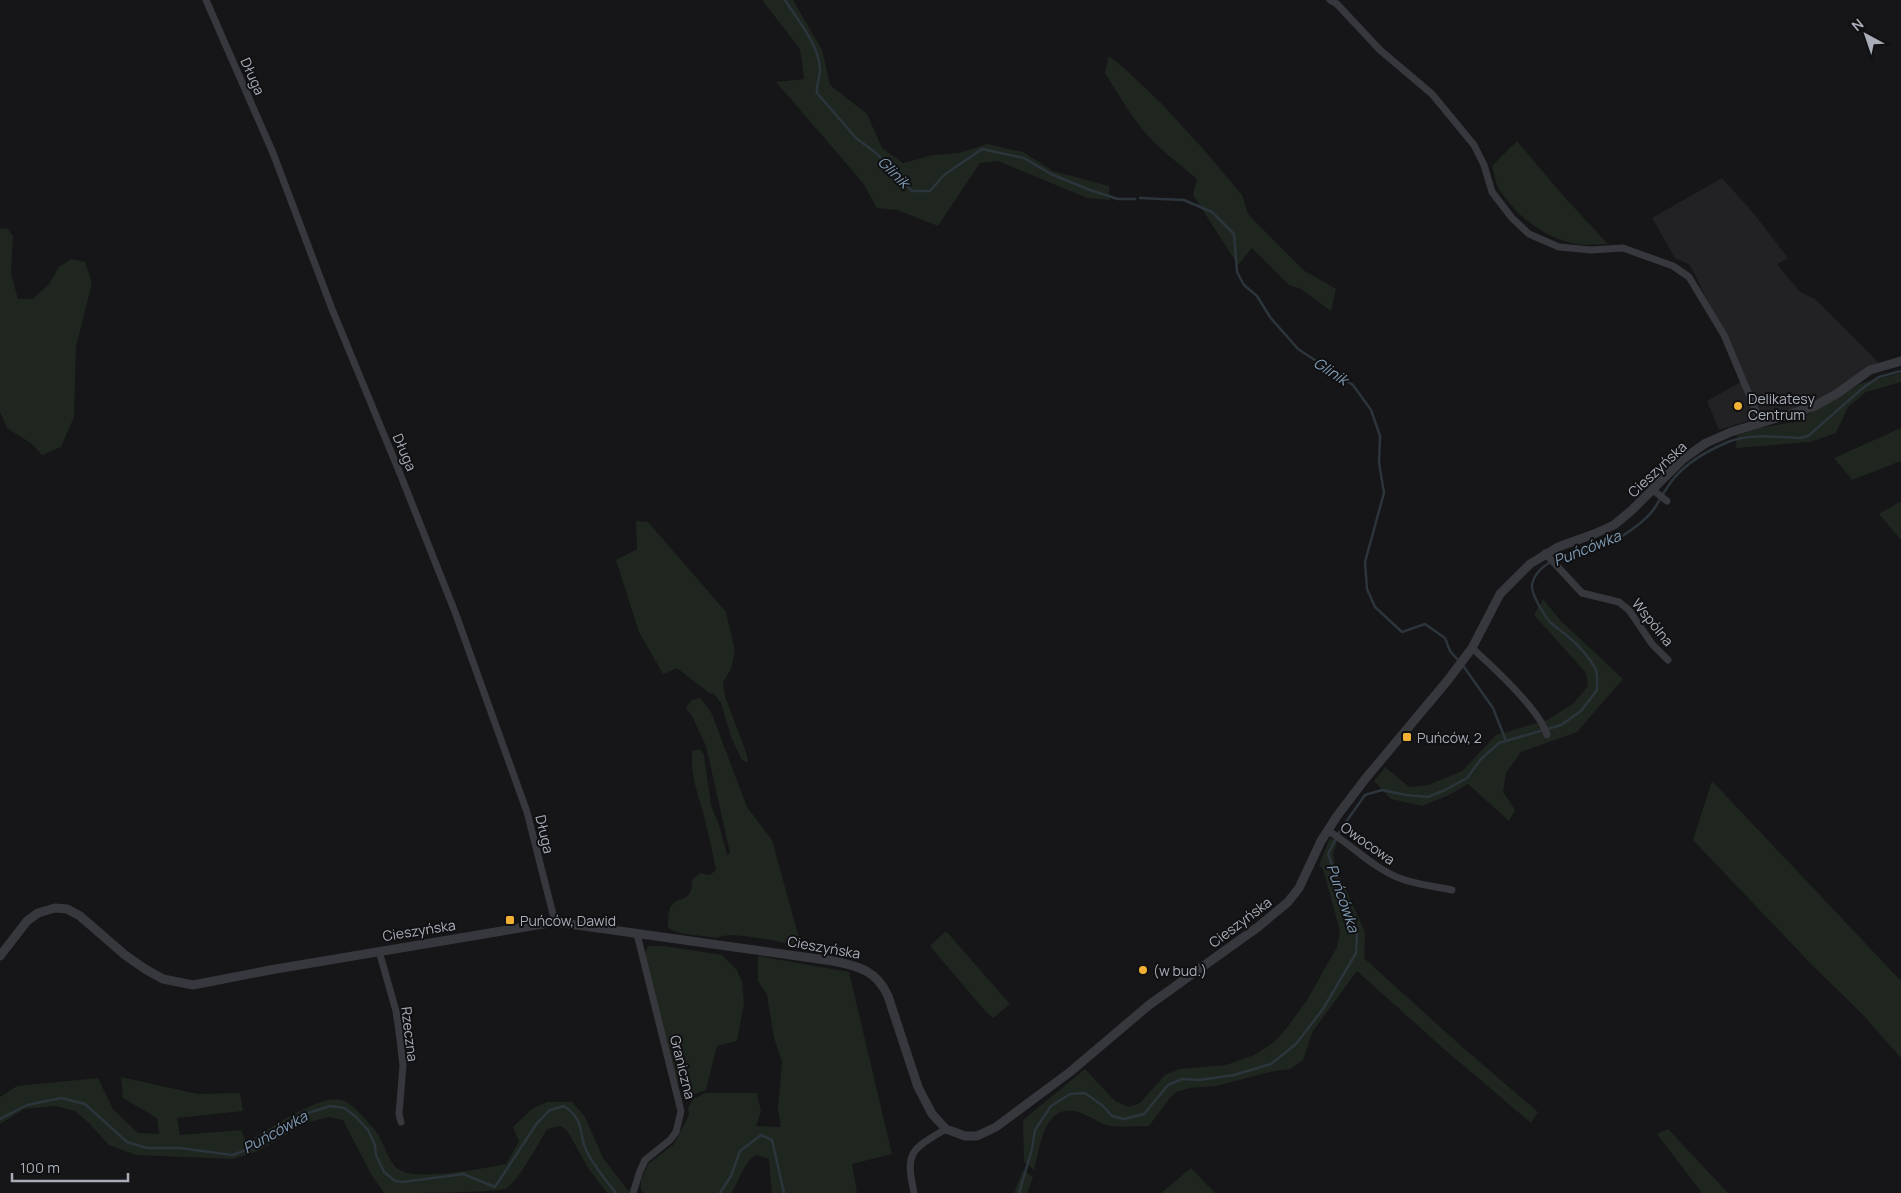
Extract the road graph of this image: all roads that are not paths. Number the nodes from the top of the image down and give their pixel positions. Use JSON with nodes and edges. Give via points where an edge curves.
{"nodes":[{"id":1,"x":206,"y":0,"type":"edge"},
{"id":2,"x":1330,"y":0,"type":"edge"},
{"id":3,"x":1901,"y":361,"type":"edge"},
{"id":4,"x":1761,"y":422,"type":"junction"},
{"id":5,"x":1656,"y":492,"type":"junction"},
{"id":6,"x":1667,"y":501,"type":"dead end"},
{"id":7,"x":1547,"y":555,"type":"junction"},
{"id":8,"x":1472,"y":648,"type":"junction"},
{"id":9,"x":1668,"y":660,"type":"dead end"},
{"id":10,"x":1547,"y":735,"type":"dead end"},
{"id":11,"x":1330,"y":831,"type":"junction"},
{"id":12,"x":1452,"y":890,"type":"dead end"},
{"id":13,"x":555,"y":922,"type":"junction"},
{"id":14,"x":636,"y":934,"type":"junction"},
{"id":15,"x":379,"y":951,"type":"junction"},
{"id":16,"x":0,"y":956,"type":"edge"},
{"id":17,"x":401,"y":1122,"type":"dead end"},
{"id":18,"x":946,"y":1129,"type":"junction"},
{"id":19,"x":633,"y":1193,"type":"edge"},
{"id":20,"x":914,"y":1193,"type":"edge"}],
"edges":[{"from":1,"to":13,"type":"street","name":"Długa","via":[[273,153],[332,309],[455,612],[527,812]]},
{"from":2,"to":4,"type":"street","via":[[1380,50],[1432,94],[1474,145],[1492,192],[1529,234],[1559,247],[1623,248],[1673,266],[1688,277],[1724,335]]},
{"from":3,"to":4,"type":"street","name":"Cieszyńska","via":[[1870,370],[1813,407]]},
{"from":4,"to":5,"type":"street","name":"Cieszyńska","via":[[1706,443],[1683,459]]},
{"from":5,"to":6,"type":"street"},
{"from":5,"to":7,"type":"street","name":"Cieszyńska","via":[[1614,525]]},
{"from":7,"to":8,"type":"street","name":"Cieszyńska","via":[[1530,564],[1500,594]]},
{"from":7,"to":9,"type":"street","name":"Wspólna","via":[[1582,593],[1619,602],[1629,610],[1652,644]]},
{"from":8,"to":10,"type":"street","via":[[1545,726]]},
{"from":8,"to":11,"type":"street","name":"Cieszyńska","via":[[1366,778]]},
{"from":11,"to":12,"type":"street","name":"Owocowa","via":[[1398,877],[1420,885]]},
{"from":11,"to":18,"type":"street","name":"Cieszyńska","via":[[1299,888],[1268,919],[1169,990],[1005,1122],[970,1136]]},
{"from":13,"to":14,"type":"street","name":"Cieszyńska"},
{"from":13,"to":15,"type":"street","name":"Cieszyńska"},
{"from":14,"to":18,"type":"street","name":"Cieszyńska","via":[[833,961],[870,971],[885,989],[926,1106]]},
{"from":14,"to":19,"type":"street","name":"Graniczna","via":[[681,1111],[676,1132],[645,1160]]},
{"from":15,"to":16,"type":"street","name":"Cieszyńska","via":[[188,985],[163,979],[145,969],[80,916],[67,909],[55,908],[38,913],[27,921]]},
{"from":15,"to":17,"type":"street","name":"Rzeczna","via":[[400,1038],[403,1066]]},
{"from":18,"to":20,"type":"street","via":[[917,1148],[910,1160]]}]}
